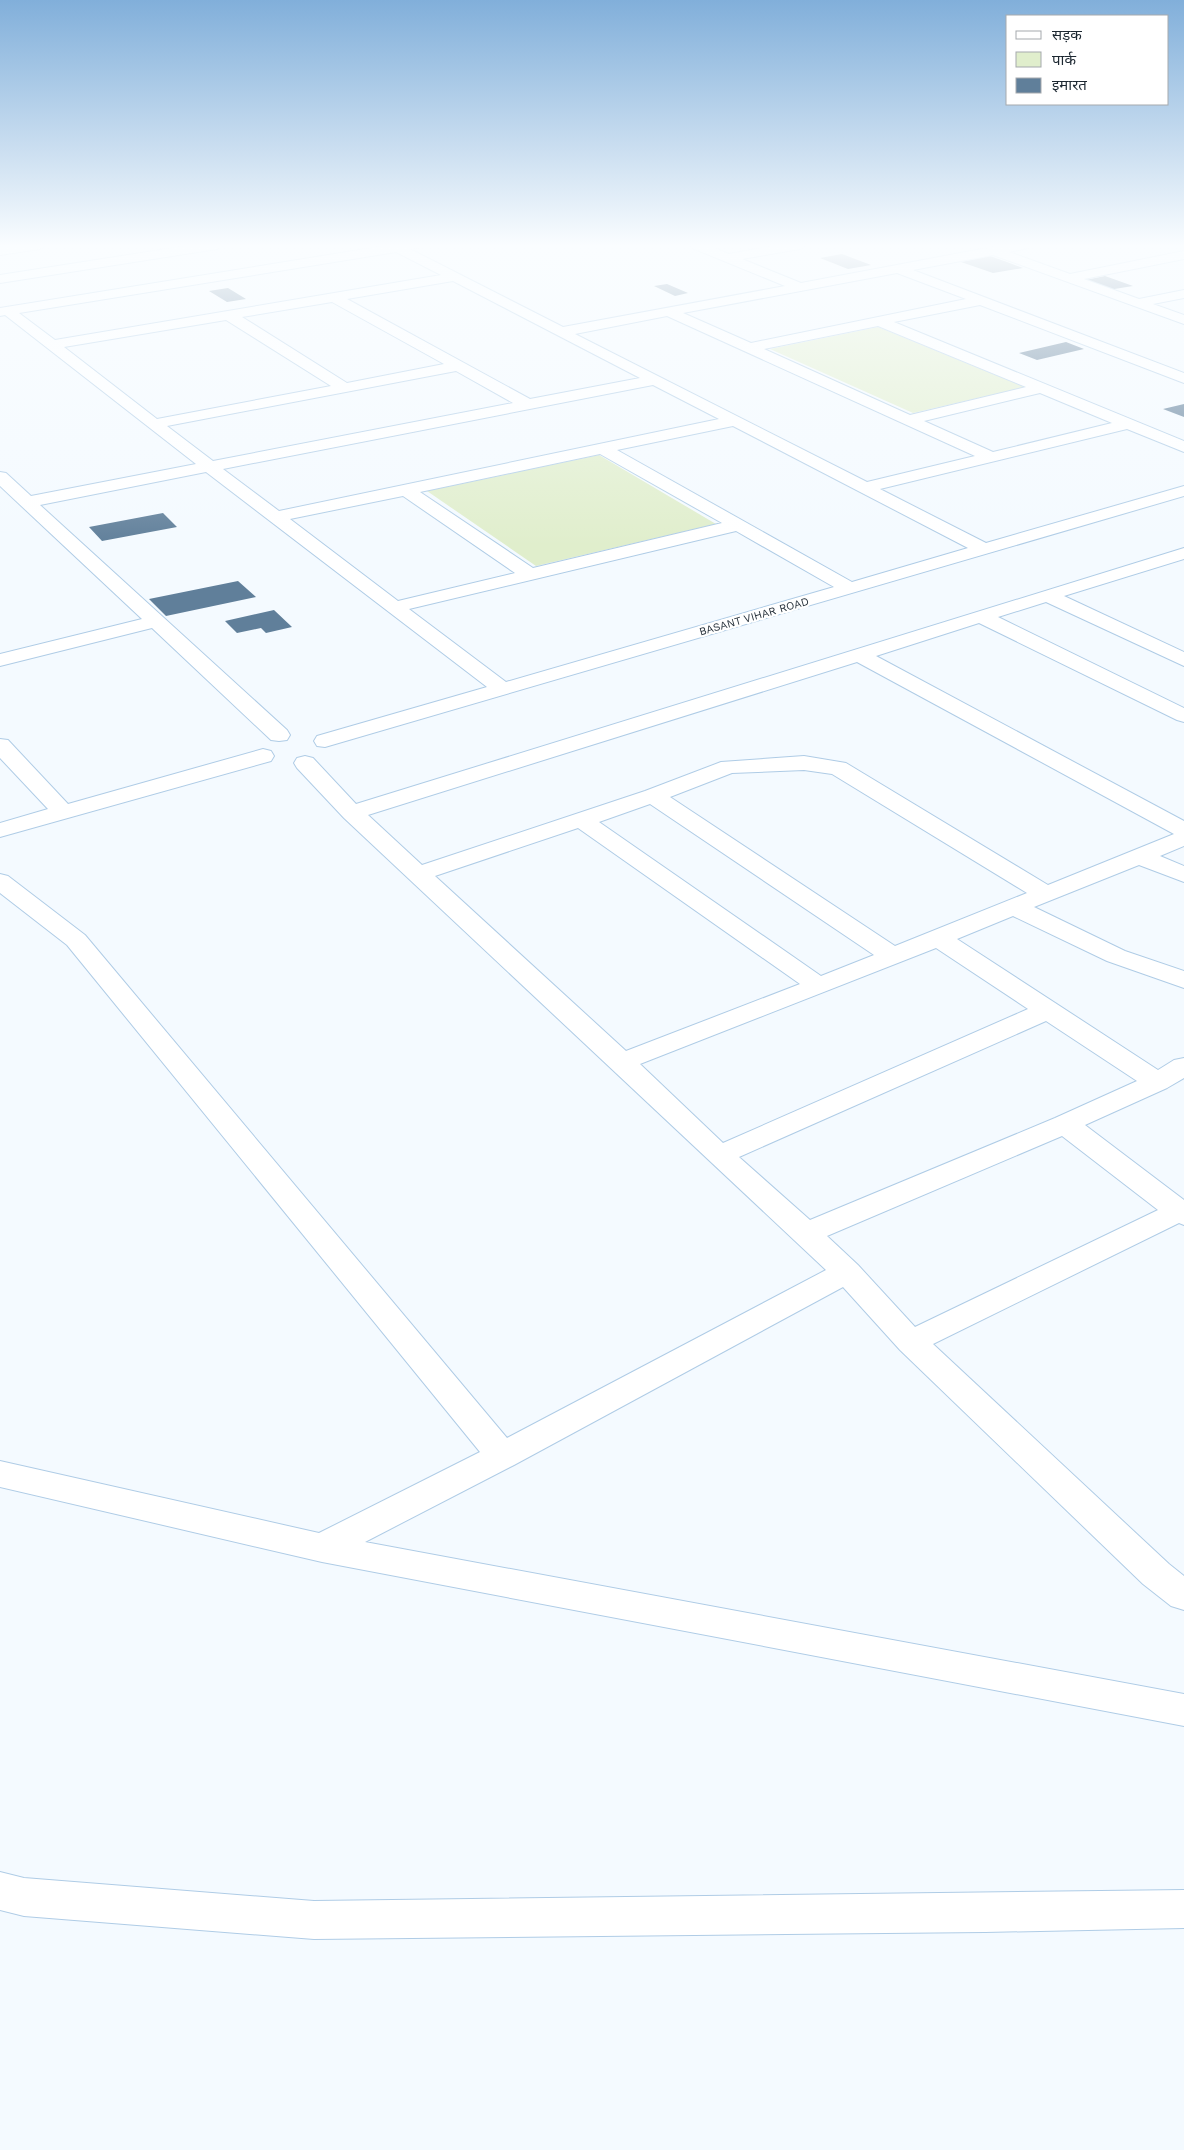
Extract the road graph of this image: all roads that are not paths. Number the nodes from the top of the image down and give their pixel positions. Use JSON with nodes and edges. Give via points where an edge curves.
{"nodes":[{"id":1,"x":53,"y":345,"type":"edge"},
{"id":2,"x":277,"y":345,"type":"edge"},
{"id":3,"x":421,"y":345,"type":"edge"},
{"id":4,"x":587,"y":345,"type":"edge"},
{"id":5,"x":743,"y":345,"type":"edge"},
{"id":6,"x":762,"y":345,"type":"edge"},
{"id":7,"x":938,"y":345,"type":"edge"},
{"id":8,"x":1099,"y":345,"type":"edge"},
{"id":9,"x":749,"y":348,"type":"junction"},
{"id":10,"x":1176,"y":359,"type":"dead end"},
{"id":11,"x":1150,"y":365,"type":"junction"},
{"id":12,"x":458,"y":366,"type":"junction"},
{"id":13,"x":1184,"y":378,"type":"edge"},
{"id":14,"x":654,"y":380,"type":"junction"},
{"id":15,"x":345,"y":388,"type":"junction"},
{"id":16,"x":1042,"y":388,"type":"junction"},
{"id":17,"x":527,"y":404,"type":"junction"},
{"id":18,"x":908,"y":420,"type":"junction"},
{"id":19,"x":734,"y":421,"type":"junction"},
{"id":20,"x":154,"y":424,"type":"junction"},
{"id":21,"x":1128,"y":424,"type":"junction"},
{"id":22,"x":1184,"y":447,"type":"edge"},
{"id":23,"x":603,"y":449,"type":"junction"},
{"id":24,"x":991,"y":457,"type":"junction"},
{"id":25,"x":209,"y":466,"type":"junction"},
{"id":26,"x":0,"y":477,"type":"edge"},
{"id":27,"x":864,"y":488,"type":"junction"},
{"id":28,"x":406,"y":490,"type":"junction"},
{"id":29,"x":1184,"y":491,"type":"edge"},
{"id":30,"x":1158,"y":499,"type":"junction"},
{"id":31,"x":27,"y":502,"type":"junction"},
{"id":32,"x":1184,"y":510,"type":"edge"},
{"id":33,"x":276,"y":517,"type":"junction"},
{"id":34,"x":738,"y":525,"type":"junction"},
{"id":35,"x":984,"y":549,"type":"junction"},
{"id":36,"x":1184,"y":553,"type":"edge"},
{"id":37,"x":1159,"y":561,"type":"junction"},
{"id":38,"x":1184,"y":572,"type":"edge"},
{"id":39,"x":530,"y":575,"type":"junction"},
{"id":40,"x":850,"y":588,"type":"junction"},
{"id":41,"x":1048,"y":596,"type":"junction"},
{"id":42,"x":395,"y":608,"type":"junction"},
{"id":43,"x":982,"y":617,"type":"junction"},
{"id":44,"x":156,"y":621,"type":"junction"},
{"id":45,"x":859,"y":655,"type":"junction"},
{"id":46,"x":0,"y":660,"type":"edge"},
{"id":47,"x":1184,"y":660,"type":"edge"},
{"id":48,"x":502,"y":689,"type":"junction"},
{"id":49,"x":1184,"y":716,"type":"edge"},
{"id":50,"x":279,"y":736,"type":"junction"},
{"id":51,"x":311,"y":736,"type":"junction"},
{"id":52,"x":0,"y":745,"type":"edge"},
{"id":53,"x":284,"y":762,"type":"junction"},
{"id":54,"x":653,"y":796,"type":"junction"},
{"id":55,"x":64,"y":812,"type":"junction"},
{"id":56,"x":352,"y":813,"type":"junction"},
{"id":57,"x":582,"y":820,"type":"junction"},
{"id":58,"x":0,"y":830,"type":"edge"},
{"id":59,"x":1184,"y":830,"type":"edge"},
{"id":60,"x":1184,"y":838,"type":"edge"},
{"id":61,"x":1139,"y":856,"type":"junction"},
{"id":62,"x":418,"y":874,"type":"junction"},
{"id":63,"x":1184,"y":875,"type":"edge"},
{"id":64,"x":0,"y":881,"type":"edge"},
{"id":65,"x":1046,"y":894,"type":"junction"},
{"id":66,"x":1014,"y":907,"type":"junction"},
{"id":67,"x":938,"y":938,"type":"junction"},
{"id":68,"x":893,"y":956,"type":"junction"},
{"id":69,"x":1184,"y":980,"type":"edge"},
{"id":70,"x":819,"y":986,"type":"junction"},
{"id":71,"x":1048,"y":1010,"type":"junction"},
{"id":72,"x":621,"y":1062,"type":"junction"},
{"id":73,"x":1184,"y":1066,"type":"edge"},
{"id":74,"x":1157,"y":1082,"type":"junction"},
{"id":75,"x":1065,"y":1124,"type":"junction"},
{"id":76,"x":719,"y":1155,"type":"junction"},
{"id":77,"x":1181,"y":1213,"type":"edge"},
{"id":78,"x":806,"y":1233,"type":"junction"},
{"id":79,"x":848,"y":1272,"type":"junction"},
{"id":80,"x":911,"y":1342,"type":"junction"},
{"id":81,"x":502,"y":1456,"type":"junction"},
{"id":82,"x":0,"y":1474,"type":"edge"},
{"id":83,"x":322,"y":1548,"type":"junction"},
{"id":84,"x":1184,"y":1596,"type":"edge"},
{"id":85,"x":1184,"y":1710,"type":"edge"},
{"id":86,"x":0,"y":1891,"type":"edge"},
{"id":87,"x":1184,"y":1909,"type":"edge"}],
"edges":[{"from":1,"to":20,"type":"street"},
{"from":2,"to":15,"type":"street"},
{"from":3,"to":12,"type":"street"},
{"from":4,"to":14,"type":"street"},
{"from":5,"to":9,"type":"street"},
{"from":6,"to":9,"type":"street"},
{"from":7,"to":16,"type":"street"},
{"from":8,"to":11,"type":"street"},
{"from":9,"to":18,"type":"street"},
{"from":10,"to":11,"type":"street"},
{"from":11,"to":13,"type":"street"},
{"from":12,"to":15,"type":"street"},
{"from":12,"to":17,"type":"street"},
{"from":14,"to":17,"type":"street"},
{"from":14,"to":19,"type":"street"},
{"from":15,"to":20,"type":"street"},
{"from":16,"to":18,"type":"street"},
{"from":16,"to":21,"type":"street"},
{"from":17,"to":25,"type":"street"},
{"from":18,"to":24,"type":"street"},
{"from":19,"to":23,"type":"street"},
{"from":19,"to":27,"type":"street"},
{"from":20,"to":25,"type":"street"},
{"from":21,"to":22,"type":"street"},
{"from":21,"to":24,"type":"street"},
{"from":23,"to":28,"type":"street"},
{"from":23,"to":34,"type":"street"},
{"from":24,"to":27,"type":"street"},
{"from":25,"to":31,"type":"street"},
{"from":25,"to":33,"type":"street"},
{"from":26,"to":31,"type":"street"},
{"from":27,"to":35,"type":"street"},
{"from":28,"to":33,"type":"street"},
{"from":28,"to":39,"type":"street"},
{"from":29,"to":30,"type":"street","name":"BASANT VIHAR ROAD"},
{"from":30,"to":32,"type":"street"},
{"from":30,"to":35,"type":"street","name":"BASANT VIHAR ROAD"},
{"from":31,"to":44,"type":"street"},
{"from":33,"to":42,"type":"street"},
{"from":34,"to":39,"type":"street"},
{"from":34,"to":40,"type":"street"},
{"from":35,"to":40,"type":"street","name":"BASANT VIHAR ROAD"},
{"from":36,"to":37,"type":"street"},
{"from":37,"to":38,"type":"street"},
{"from":37,"to":41,"type":"street"},
{"from":39,"to":42,"type":"street"},
{"from":40,"to":48,"type":"street","name":"BASANT VIHAR ROAD"},
{"from":41,"to":43,"type":"street"},
{"from":41,"to":47,"type":"street"},
{"from":42,"to":48,"type":"street"},
{"from":43,"to":45,"type":"street"},
{"from":43,"to":49,"type":"street"},
{"from":44,"to":46,"type":"street"},
{"from":44,"to":50,"type":"street"},
{"from":45,"to":56,"type":"street"},
{"from":45,"to":59,"type":"street"},
{"from":48,"to":51,"type":"street","name":"BASANT VIHAR ROAD"},
{"from":50,"to":51,"type":"street","name":"BASANT VIHAR ROAD"},
{"from":50,"to":53,"type":"street","via":[[266,741],[260,750]]},
{"from":51,"to":53,"type":"street","via":[[328,747],[322,756]]},
{"from":52,"to":55,"type":"street"},
{"from":53,"to":55,"type":"street"},
{"from":53,"to":56,"type":"street"},
{"from":54,"to":57,"type":"street"},
{"from":54,"to":65,"type":"street","via":[[729,767],[804,763],[838,768]]},
{"from":54,"to":68,"type":"street"},
{"from":55,"to":58,"type":"street"},
{"from":56,"to":62,"type":"street"},
{"from":57,"to":62,"type":"street"},
{"from":57,"to":70,"type":"street"},
{"from":60,"to":61,"type":"street"},
{"from":61,"to":63,"type":"street"},
{"from":61,"to":65,"type":"street"},
{"from":62,"to":72,"type":"street"},
{"from":64,"to":81,"type":"street","via":[[76,940]]},
{"from":65,"to":66,"type":"street"},
{"from":66,"to":67,"type":"street"},
{"from":66,"to":69,"type":"street","via":[[1116,956]]},
{"from":67,"to":68,"type":"street"},
{"from":67,"to":71,"type":"street"},
{"from":68,"to":70,"type":"street"},
{"from":70,"to":72,"type":"street"},
{"from":71,"to":74,"type":"street"},
{"from":71,"to":76,"type":"street"},
{"from":72,"to":76,"type":"street"},
{"from":73,"to":74,"type":"street"},
{"from":74,"to":75,"type":"street"},
{"from":75,"to":77,"type":"street"},
{"from":75,"to":78,"type":"street"},
{"from":76,"to":78,"type":"street"},
{"from":77,"to":80,"type":"street"},
{"from":78,"to":79,"type":"street"},
{"from":79,"to":80,"type":"street"},
{"from":79,"to":81,"type":"street"},
{"from":80,"to":84,"type":"street","via":[[1156,1574]]},
{"from":81,"to":83,"type":"street"},
{"from":82,"to":83,"type":"street"},
{"from":83,"to":85,"type":"street"},
{"from":86,"to":87,"type":"street","via":[[24,1897],[314,1920]]}]}
